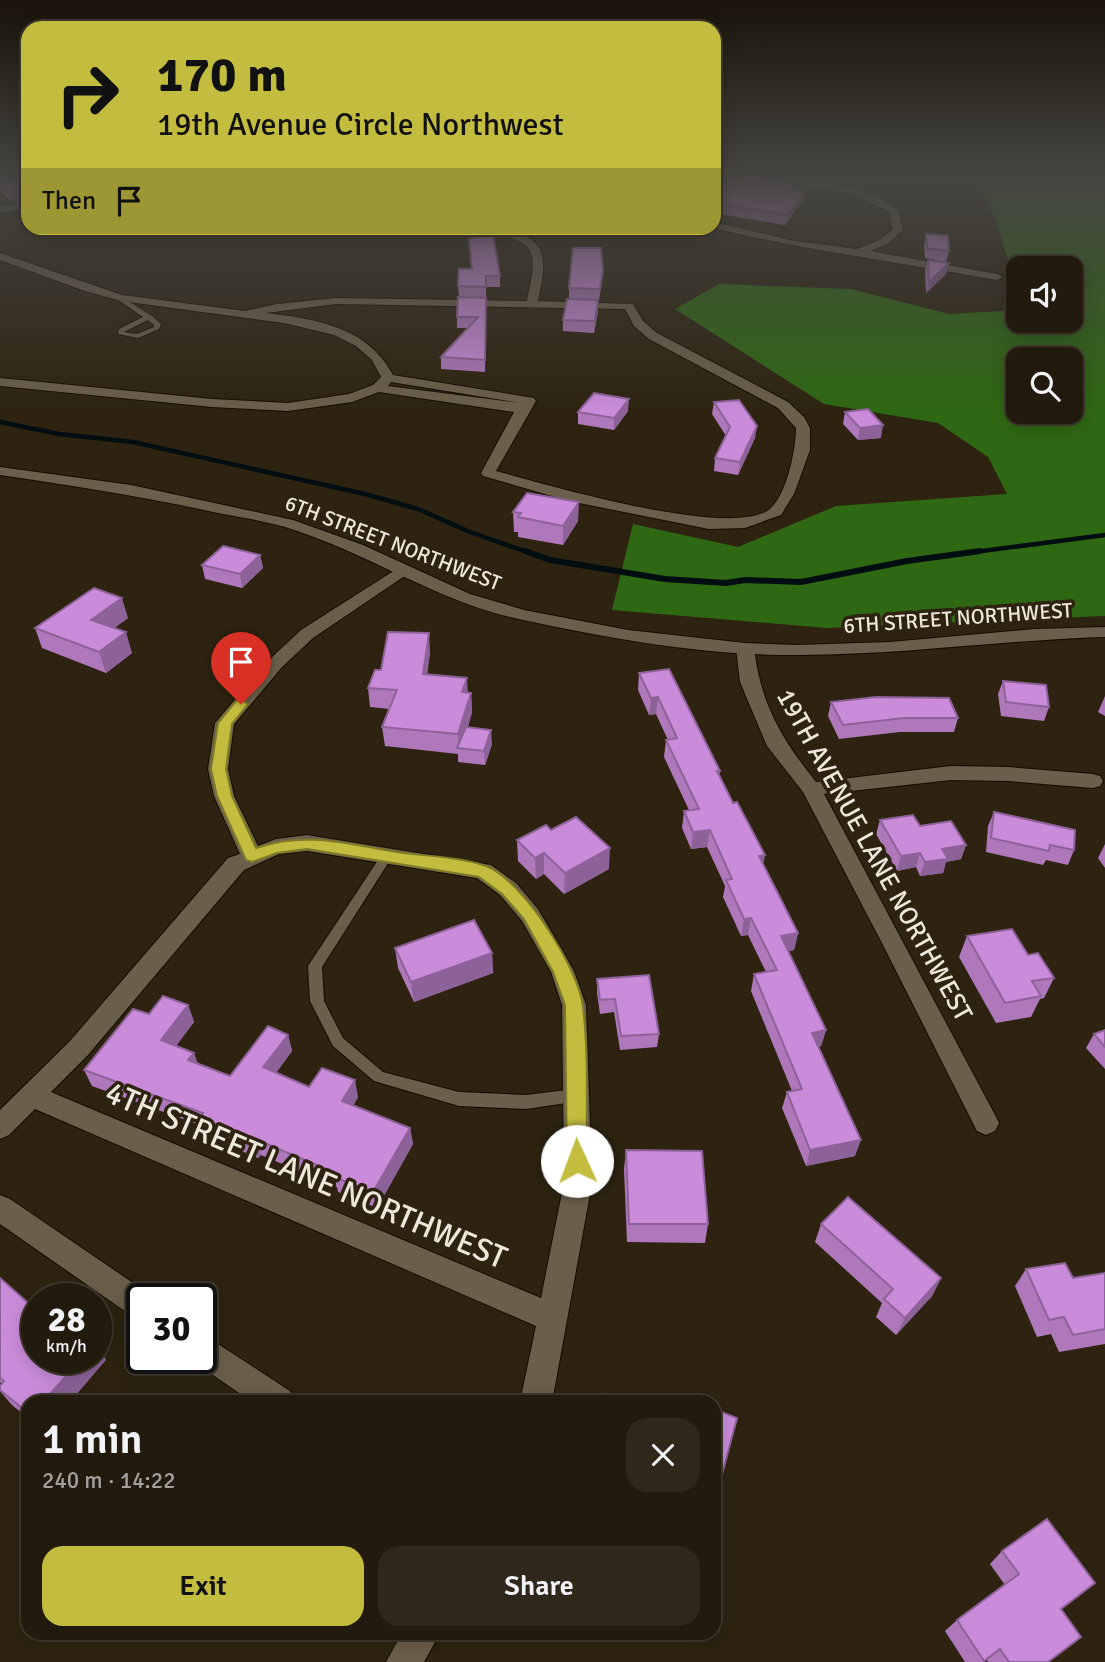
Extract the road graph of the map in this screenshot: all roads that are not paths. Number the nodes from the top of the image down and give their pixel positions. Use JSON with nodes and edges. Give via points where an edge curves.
{"nodes":[{"id":1,"x":2,"y":257,"type":"edge"},
{"id":2,"x":537,"y":257,"type":"edge"},
{"id":3,"x":884,"y":257,"type":"edge"},
{"id":4,"x":997,"y":277,"type":"dead end"},
{"id":5,"x":116,"y":296,"type":"junction"},
{"id":6,"x":532,"y":304,"type":"junction"},
{"id":7,"x":247,"y":314,"type":"junction"},
{"id":8,"x":150,"y":317,"type":"junction"},
{"id":9,"x":0,"y":382,"type":"edge"},
{"id":10,"x":383,"y":383,"type":"junction"},
{"id":11,"x":0,"y":471,"type":"edge"},
{"id":12,"x":403,"y":570,"type":"junction"},
{"id":13,"x":1105,"y":632,"type":"edge"},
{"id":14,"x":745,"y":648,"type":"junction"},
{"id":15,"x":1093,"y":781,"type":"dead end"},
{"id":16,"x":811,"y":789,"type":"junction"},
{"id":17,"x":252,"y":856,"type":"junction"},
{"id":18,"x":386,"y":857,"type":"junction"},
{"id":19,"x":32,"y":1096,"type":"junction"},
{"id":20,"x":575,"y":1096,"type":"junction"},
{"id":21,"x":986,"y":1123,"type":"dead end"},
{"id":22,"x":0,"y":1127,"type":"edge"},
{"id":23,"x":0,"y":1208,"type":"edge"},
{"id":24,"x":126,"y":1295,"type":"edge"},
{"id":25,"x":553,"y":1318,"type":"junction"},
{"id":26,"x":217,"y":1359,"type":"edge"},
{"id":27,"x":269,"y":1395,"type":"edge"},
{"id":28,"x":537,"y":1395,"type":"edge"},
{"id":29,"x":418,"y":1640,"type":"edge"},
{"id":30,"x":404,"y":1662,"type":"edge"}],
"edges":[{"from":1,"to":5,"type":"street"},
{"from":2,"to":6,"type":"street"},
{"from":3,"to":4,"type":"street"},
{"from":5,"to":7,"type":"street"},
{"from":5,"to":8,"type":"lane"},
{"from":6,"to":7,"type":"street","via":[[336,300]]},
{"from":6,"to":10,"type":"street","via":[[628,306],[653,336],[772,399],[799,420],[803,450],[776,512],[745,523],[709,524],[569,496],[488,473],[522,409]]},
{"from":7,"to":10,"type":"street","via":[[315,324],[343,335],[380,362]]},
{"from":8,"to":8,"type":"lane","via":[[157,328],[138,336],[120,333]]},
{"from":9,"to":10,"type":"street","via":[[277,407],[334,402],[366,394]]},
{"from":11,"to":12,"type":"street","name":"6TH STREET NORTHWEST","via":[[131,489],[288,523]]},
{"from":12,"to":14,"type":"street","name":"6TH STREET NORTHWEST","via":[[464,598],[521,615],[628,635]]},
{"from":12,"to":17,"type":"street","via":[[307,634],[225,723],[218,769],[224,796]]},
{"from":13,"to":14,"type":"street","name":"6TH STREET NORTHWEST","via":[[858,649]]},
{"from":14,"to":16,"type":"street","name":"19TH AVENUE LANE NORTHWEST","via":[[754,700],[777,746]]},
{"from":15,"to":16,"type":"street","via":[[951,773]]},
{"from":16,"to":21,"type":"street","name":"19TH AVENUE LANE NORTHWEST"},
{"from":17,"to":18,"type":"street","via":[[307,843]]},
{"from":17,"to":19,"type":"street","via":[[224,876],[79,1048]]},
{"from":18,"to":20,"type":"street","via":[[483,872],[508,889],[530,915],[562,971],[574,1005]]},
{"from":18,"to":20,"type":"lane","via":[[315,966],[317,1001],[338,1042],[379,1077],[460,1099],[526,1102]]},
{"from":19,"to":22,"type":"street"},
{"from":19,"to":25,"type":"street","name":"4TH STREET LANE NORTHWEST"},
{"from":20,"to":25,"type":"street","via":[[578,1183]]},
{"from":23,"to":24,"type":"street"},
{"from":25,"to":28,"type":"street"},
{"from":26,"to":27,"type":"street"},
{"from":29,"to":30,"type":"street"}]}
